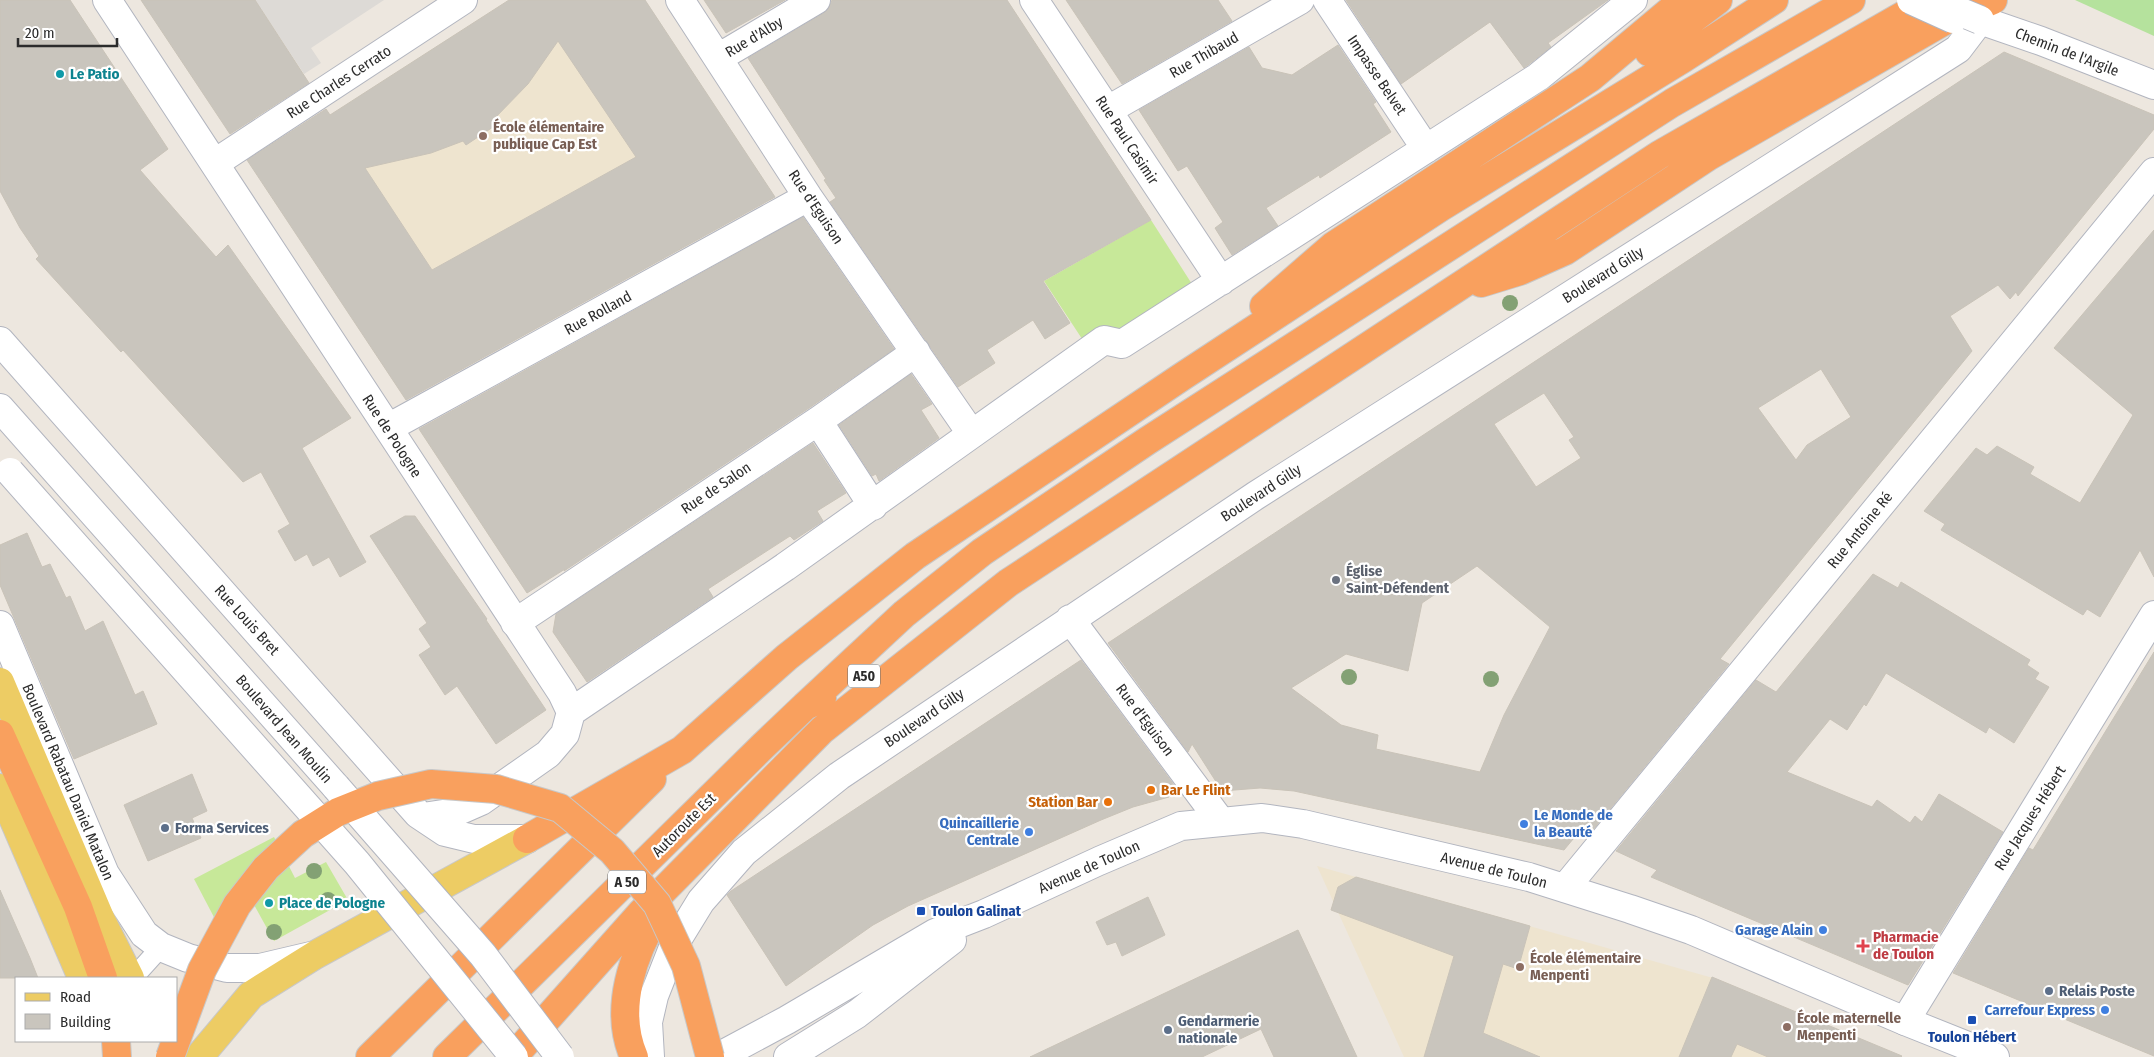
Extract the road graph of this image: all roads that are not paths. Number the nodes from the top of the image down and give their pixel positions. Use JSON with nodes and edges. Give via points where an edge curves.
{"nodes":[{"id":1,"x":107,"y":0,"type":"edge"},
{"id":2,"x":463,"y":0,"type":"edge"},
{"id":3,"x":680,"y":0,"type":"edge"},
{"id":4,"x":816,"y":0,"type":"edge"},
{"id":5,"x":1034,"y":0,"type":"edge"},
{"id":6,"x":1300,"y":0,"type":"edge"},
{"id":7,"x":1327,"y":0,"type":"edge"},
{"id":8,"x":1632,"y":0,"type":"edge"},
{"id":9,"x":1683,"y":0,"type":"edge"},
{"id":10,"x":1718,"y":0,"type":"edge"},
{"id":11,"x":1774,"y":0,"type":"edge"},
{"id":12,"x":1851,"y":0,"type":"edge"},
{"id":13,"x":1932,"y":0,"type":"edge"},
{"id":14,"x":1910,"y":6,"type":"edge"},
{"id":15,"x":1982,"y":16,"type":"edge"},
{"id":16,"x":718,"y":58,"type":"junction"},
{"id":17,"x":2154,"y":85,"type":"edge"},
{"id":18,"x":1108,"y":110,"type":"junction"},
{"id":19,"x":1426,"y":149,"type":"junction"},
{"id":20,"x":215,"y":163,"type":"junction"},
{"id":21,"x":2154,"y":172,"type":"edge"},
{"id":22,"x":808,"y":197,"type":"junction"},
{"id":23,"x":1441,"y":207,"type":"junction"},
{"id":24,"x":1220,"y":281,"type":"junction"},
{"id":25,"x":1447,"y":295,"type":"junction"},
{"id":26,"x":0,"y":341,"type":"edge"},
{"id":27,"x":916,"y":352,"type":"junction"},
{"id":28,"x":1183,"y":376,"type":"junction"},
{"id":29,"x":0,"y":408,"type":"edge"},
{"id":30,"x":818,"y":421,"type":"junction"},
{"id":31,"x":388,"y":428,"type":"junction"},
{"id":32,"x":971,"y":433,"type":"junction"},
{"id":33,"x":3,"y":467,"type":"edge"},
{"id":34,"x":873,"y":506,"type":"junction"},
{"id":35,"x":2154,"y":616,"type":"edge"},
{"id":36,"x":1070,"y":619,"type":"junction"},
{"id":37,"x":515,"y":623,"type":"junction"},
{"id":38,"x":0,"y":625,"type":"edge"},
{"id":39,"x":924,"y":648,"type":"junction"},
{"id":40,"x":0,"y":682,"type":"edge"},
{"id":41,"x":805,"y":706,"type":"junction"},
{"id":42,"x":571,"y":712,"type":"junction"},
{"id":43,"x":0,"y":734,"type":"edge"},
{"id":44,"x":682,"y":750,"type":"junction"},
{"id":45,"x":0,"y":788,"type":"edge"},
{"id":46,"x":423,"y":817,"type":"junction"},
{"id":47,"x":1221,"y":822,"type":"junction"},
{"id":48,"x":527,"y":839,"type":"junction"},
{"id":49,"x":685,"y":869,"type":"junction"},
{"id":50,"x":1565,"y":888,"type":"junction"},
{"id":51,"x":984,"y":914,"type":"junction"},
{"id":52,"x":161,"y":947,"type":"junction"},
{"id":53,"x":315,"y":955,"type":"junction"},
{"id":54,"x":82,"y":977,"type":"edge"},
{"id":55,"x":103,"y":977,"type":"edge"},
{"id":56,"x":130,"y":977,"type":"edge"},
{"id":57,"x":132,"y":977,"type":"edge"},
{"id":58,"x":1905,"y":1022,"type":"junction"},
{"id":59,"x":178,"y":1035,"type":"edge"},
{"id":60,"x":110,"y":1042,"type":"edge"},
{"id":61,"x":116,"y":1042,"type":"edge"},
{"id":62,"x":159,"y":1042,"type":"edge"},
{"id":63,"x":176,"y":1042,"type":"edge"},
{"id":64,"x":117,"y":1057,"type":"edge"},
{"id":65,"x":166,"y":1057,"type":"edge"},
{"id":66,"x":170,"y":1057,"type":"edge"},
{"id":67,"x":199,"y":1057,"type":"edge"},
{"id":68,"x":370,"y":1057,"type":"edge"},
{"id":69,"x":447,"y":1057,"type":"edge"},
{"id":70,"x":514,"y":1057,"type":"edge"},
{"id":71,"x":560,"y":1057,"type":"edge"},
{"id":72,"x":634,"y":1057,"type":"edge"},
{"id":73,"x":650,"y":1057,"type":"edge"},
{"id":74,"x":710,"y":1057,"type":"edge"},
{"id":75,"x":718,"y":1057,"type":"edge"},
{"id":76,"x":788,"y":1057,"type":"edge"},
{"id":77,"x":1995,"y":1057,"type":"edge"}],
"edges":[{"from":1,"to":20,"type":"street","name":"Rue de Pologne"},
{"from":2,"to":20,"type":"street","name":"Rue Charles Cerrato"},
{"from":3,"to":16,"type":"street","name":"Rue d'Eguison"},
{"from":4,"to":16,"type":"street","name":"Rue d'Alby"},
{"from":5,"to":18,"type":"street","name":"Rue Paul Casimir"},
{"from":6,"to":18,"type":"street","name":"Rue Thibaud"},
{"from":7,"to":19,"type":"street","name":"Impasse Belvet"},
{"from":8,"to":19,"type":"street","via":[[1538,77]]},
{"from":9,"to":28,"type":"highway","via":[[1590,78],[1333,246]]},
{"from":10,"to":23,"type":"highway"},
{"from":11,"to":23,"type":"highway"},
{"from":12,"to":41,"type":"highway","via":[[1672,103],[1188,414],[1005,537],[904,614]]},
{"from":13,"to":15,"type":"street","bridge":true},
{"from":14,"to":15,"type":"street","bridge":true},
{"from":14,"to":25,"type":"highway","via":[[1659,155]]},
{"from":15,"to":17,"type":"street","name":"Chemin de l'Argile"},
{"from":15,"to":25,"type":"highway","via":[[1946,20],[1709,156],[1565,251],[1520,271]]},
{"from":15,"to":36,"type":"street","name":"Boulevard Gilly","via":[[1958,49],[1255,496]]},
{"from":16,"to":22,"type":"street","name":"Rue d'Eguison"},
{"from":18,"to":24,"type":"street","name":"Rue Paul Casimir"},
{"from":19,"to":24,"type":"street"},
{"from":20,"to":31,"type":"street","name":"Rue de Pologne"},
{"from":21,"to":50,"type":"street","name":"Rue Antoine Ré"},
{"from":22,"to":27,"type":"street","name":"Rue d'Eguison"},
{"from":22,"to":31,"type":"street","name":"Rue Rolland"},
{"from":23,"to":28,"type":"highway"},
{"from":24,"to":32,"type":"street","via":[[1122,344],[1104,340]]},
{"from":25,"to":39,"type":"highway","via":[[1008,583]]},
{"from":26,"to":46,"type":"street","name":"Rue Louis Bret"},
{"from":27,"to":30,"type":"street","name":"Rue de Salon"},
{"from":27,"to":32,"type":"street","name":"Rue d'Eguison"},
{"from":28,"to":44,"type":"highway","via":[[915,556],[787,657]]},
{"from":29,"to":71,"type":"street","name":"Boulevard Jean Moulin","bridge":true,"via":[[483,955]]},
{"from":30,"to":34,"type":"street"},
{"from":30,"to":37,"type":"street","name":"Rue de Salon"},
{"from":31,"to":37,"type":"street","name":"Rue de Pologne"},
{"from":32,"to":34,"type":"street"},
{"from":33,"to":70,"type":"street","bridge":true,"via":[[357,863]]},
{"from":34,"to":42,"type":"street"},
{"from":35,"to":58,"type":"street","name":"Rue Jacques Hébert"},
{"from":36,"to":47,"type":"street","name":"Rue d'Eguison"},
{"from":36,"to":73,"type":"street","name":"Boulevard Gilly","via":[[839,776],[744,852],[701,901],[674,945],[648,1022]]},
{"from":37,"to":42,"type":"street","name":"Rue de Pologne","via":[[562,693]]},
{"from":38,"to":52,"type":"street","name":"Boulevard Rabatau Daniel Matalon","via":[[105,874],[144,934]]},
{"from":39,"to":41,"type":"highway","name":"Autoroute Est","number":"A50"},
{"from":39,"to":49,"type":"highway","via":[[822,730]]},
{"from":40,"to":56,"type":"main road","name":"Boulevard Rabatau Daniel Matalon","via":[[101,920]]},
{"from":41,"to":69,"type":"highway","name":"Autoroute Est","number":"A 50"},
{"from":42,"to":46,"type":"street","via":[[565,734],[548,754],[481,801],[456,812]]},
{"from":43,"to":55,"type":"highway","via":[[78,907]]},
{"from":44,"to":48,"type":"highway"},
{"from":44,"to":68,"type":"highway"},
{"from":45,"to":54,"type":"main road"},
{"from":46,"to":48,"type":"street","name":"Rue Louis Bret","via":[[445,832],[474,839]]},
{"from":47,"to":50,"type":"street","name":"Avenue de Toulon","via":[[1262,818],[1303,824]]},
{"from":47,"to":51,"type":"street","name":"Avenue de Toulon","via":[[1181,826]]},
{"from":48,"to":53,"type":"main road"},
{"from":49,"to":70,"type":"highway","via":[[642,912]]},
{"from":49,"to":72,"type":"highway","via":[[647,930],[634,959],[624,1015],[627,1041]]},
{"from":50,"to":58,"type":"street","name":"Avenue de Toulon","via":[[1691,930]]},
{"from":51,"to":75,"type":"street","name":"Avenue de Toulon","via":[[935,933]]},
{"from":51,"to":76,"type":"street","name":"Avenue de Toulon","via":[[857,1014]]},
{"from":52,"to":53,"type":"street","name":"Boulevard Rabatau Daniel Matalon","via":[[227,968],[260,968]]},
{"from":52,"to":57,"type":"lane"},
{"from":53,"to":67,"type":"main road","via":[[251,995]]},
{"from":58,"to":77,"type":"street","name":"Avenue de Toulon"},
{"from":59,"to":74,"type":"highway","bridge":true,"via":[[202,970],[237,905],[266,868],[303,834],[338,812],[378,796],[431,784],[496,789],[560,808],[612,851],[657,904],[686,966]]},
{"from":60,"to":64,"type":"main road"},
{"from":61,"to":64,"type":"highway"},
{"from":62,"to":65,"type":"main road"},
{"from":63,"to":66,"type":"highway","bridge":true}]}
